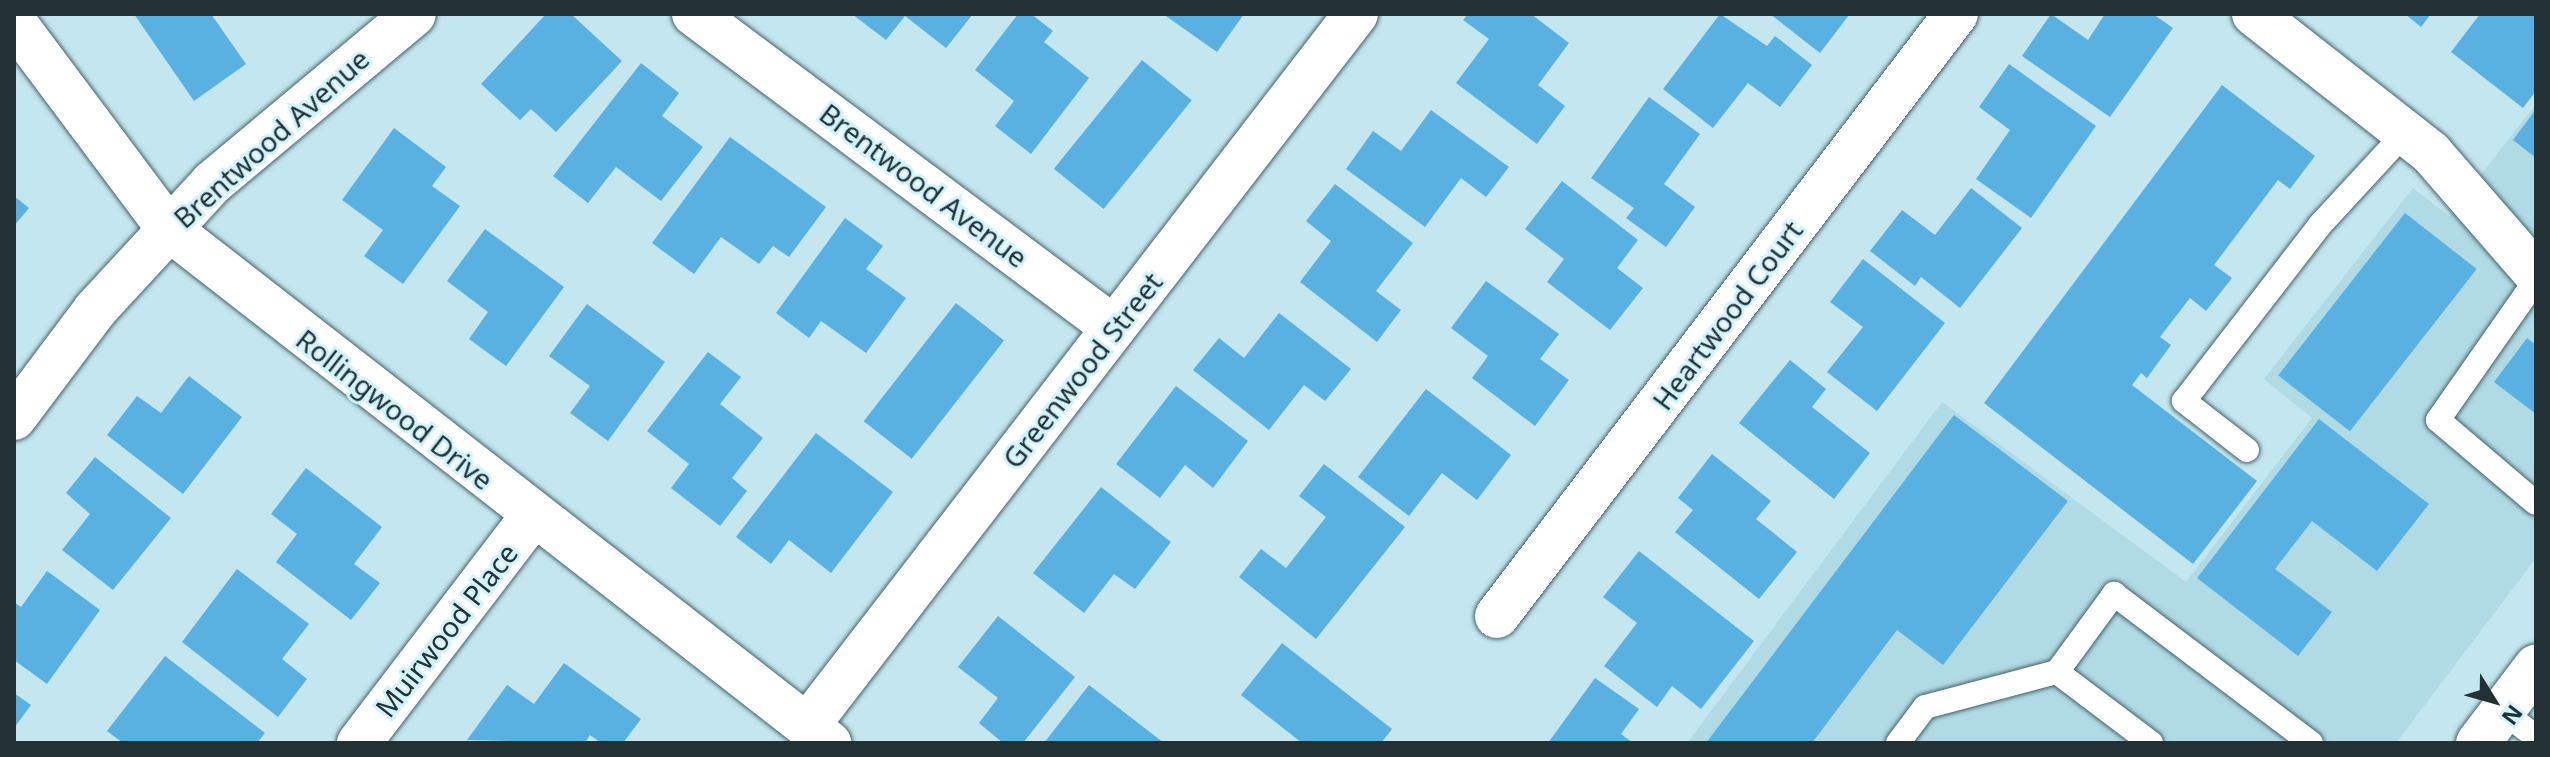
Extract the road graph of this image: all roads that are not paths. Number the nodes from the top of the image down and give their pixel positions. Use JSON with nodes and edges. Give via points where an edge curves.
{"nodes":[{"id":1,"x":414,"y":14,"type":"edge"},
{"id":2,"x":694,"y":14,"type":"edge"},
{"id":3,"x":1356,"y":14,"type":"edge"},
{"id":4,"x":1956,"y":14,"type":"edge"},
{"id":5,"x":2254,"y":14,"type":"edge"},
{"id":6,"x":14,"y":22,"type":"edge"},
{"id":7,"x":2405,"y":133,"type":"junction"},
{"id":8,"x":169,"y":229,"type":"junction"},
{"id":9,"x":2536,"y":277,"type":"edge"},
{"id":10,"x":1114,"y":328,"type":"junction"},
{"id":11,"x":14,"y":418,"type":"edge"},
{"id":12,"x":2247,"y":450,"type":"dead end"},
{"id":13,"x":2536,"y":503,"type":"edge"},
{"id":14,"x":532,"y":517,"type":"junction"},
{"id":15,"x":1497,"y":616,"type":"dead end"},
{"id":16,"x":2536,"y":667,"type":"edge"},
{"id":17,"x":2057,"y":672,"type":"junction"},
{"id":18,"x":2505,"y":730,"type":"edge"},
{"id":19,"x":818,"y":735,"type":"edge"},
{"id":20,"x":2312,"y":742,"type":"edge"},
{"id":21,"x":359,"y":743,"type":"edge"},
{"id":22,"x":1898,"y":743,"type":"edge"},
{"id":23,"x":2151,"y":743,"type":"edge"}],
"edges":[{"from":1,"to":8,"type":"street","name":"Brentwood Avenue","via":[[212,183]]},
{"from":2,"to":10,"type":"street","name":"Brentwood Avenue"},
{"from":3,"to":10,"type":"street","name":"Greenwood Street"},
{"from":4,"to":15,"type":"street","name":"Heartwood Court"},
{"from":5,"to":7,"type":"street"},
{"from":6,"to":8,"type":"street","name":"Rollingwood Drive"},
{"from":7,"to":9,"type":"street","via":[[2452,175]]},
{"from":7,"to":12,"type":"lane","via":[[2320,225],[2184,401]]},
{"from":8,"to":11,"type":"street","name":"Brentwood Avenue","via":[[95,310]]},
{"from":8,"to":14,"type":"street","name":"Rollingwood Drive"},
{"from":9,"to":13,"type":"lane","via":[[2438,420]]},
{"from":10,"to":19,"type":"street","name":"Greenwood Street"},
{"from":14,"to":19,"type":"street","name":"Rollingwood Drive"},
{"from":14,"to":21,"type":"street","name":"Muirwood Place"},
{"from":16,"to":18,"type":"street"},
{"from":17,"to":20,"type":"lane","via":[[2114,594]]},
{"from":17,"to":22,"type":"lane","via":[[1925,707]]},
{"from":17,"to":23,"type":"lane"}]}
